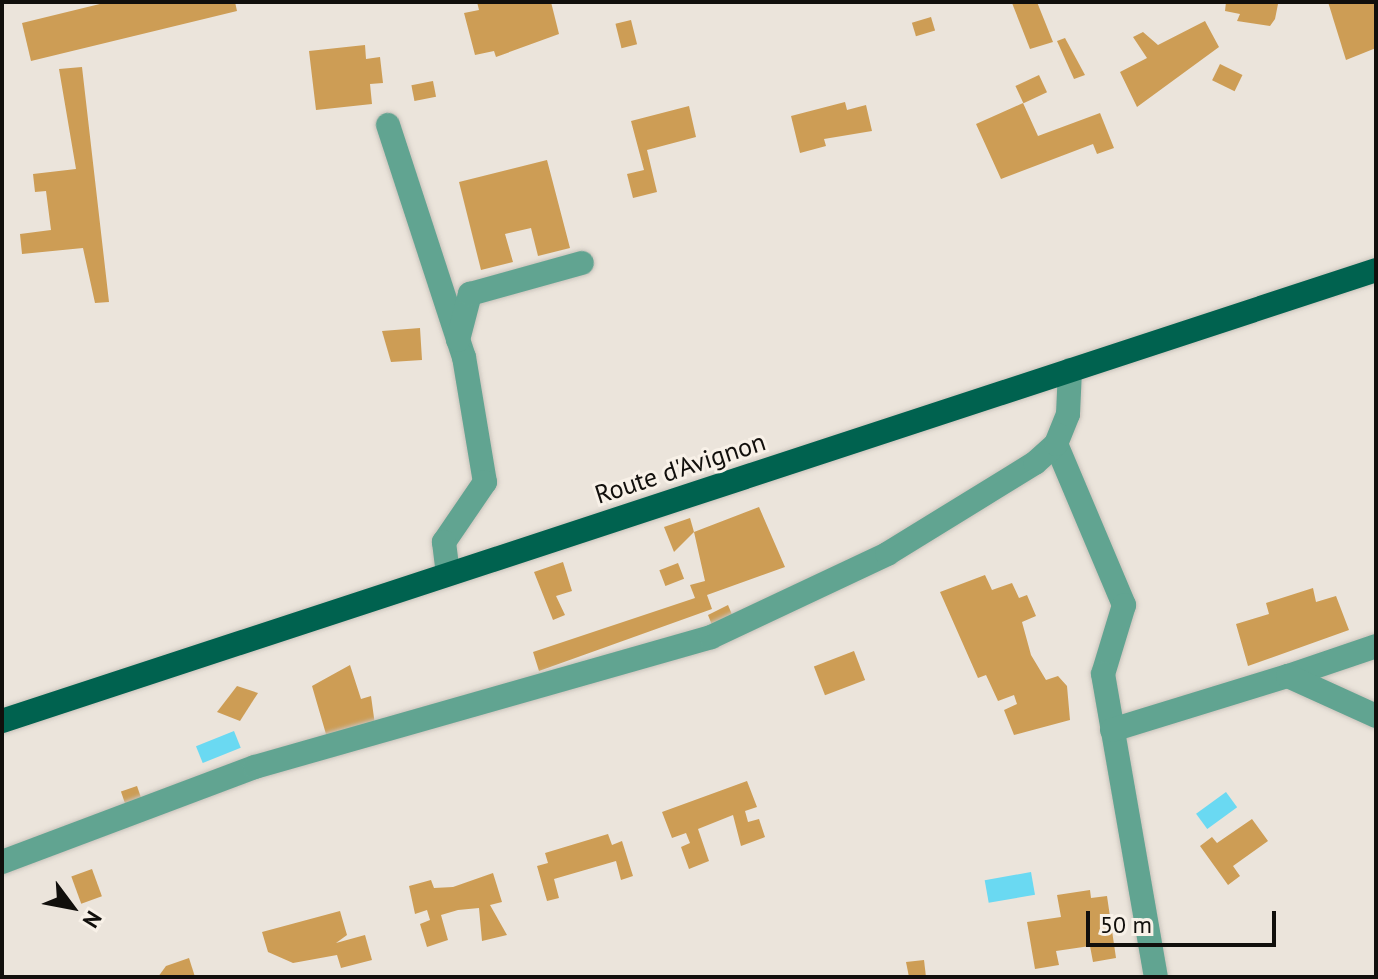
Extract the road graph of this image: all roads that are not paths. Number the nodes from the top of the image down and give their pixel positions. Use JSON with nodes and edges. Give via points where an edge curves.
{"nodes":[{"id":1,"x":388,"y":125,"type":"dead end"},
{"id":2,"x":582,"y":263,"type":"dead end"},
{"id":3,"x":1376,"y":270,"type":"edge"},
{"id":4,"x":457,"y":343,"type":"junction"},
{"id":5,"x":1070,"y":370,"type":"junction"},
{"id":6,"x":1056,"y":444,"type":"junction"},
{"id":7,"x":448,"y":573,"type":"junction"},
{"id":8,"x":1376,"y":646,"type":"edge"},
{"id":9,"x":1288,"y":676,"type":"junction"},
{"id":10,"x":1376,"y":716,"type":"edge"},
{"id":11,"x":2,"y":721,"type":"edge"},
{"id":12,"x":1112,"y":730,"type":"junction"},
{"id":13,"x":2,"y":862,"type":"edge"},
{"id":14,"x":1156,"y":977,"type":"edge"}],
"edges":[{"from":1,"to":4,"type":"street"},
{"from":2,"to":4,"type":"street","via":[[470,294]]},
{"from":3,"to":5,"type":"main road","name":"Route d'Avignon"},
{"from":4,"to":7,"type":"street","via":[[485,482],[444,542]]},
{"from":5,"to":6,"type":"street","via":[[1068,414]]},
{"from":5,"to":7,"type":"main road","name":"Route d'Avignon"},
{"from":6,"to":12,"type":"street","via":[[1124,605],[1103,674]]},
{"from":6,"to":13,"type":"street","via":[[887,554],[711,637],[255,767]]},
{"from":7,"to":11,"type":"main road","name":"Route d'Avignon"},
{"from":8,"to":9,"type":"street"},
{"from":9,"to":10,"type":"street"},
{"from":9,"to":12,"type":"street"},
{"from":12,"to":14,"type":"street"}]}
